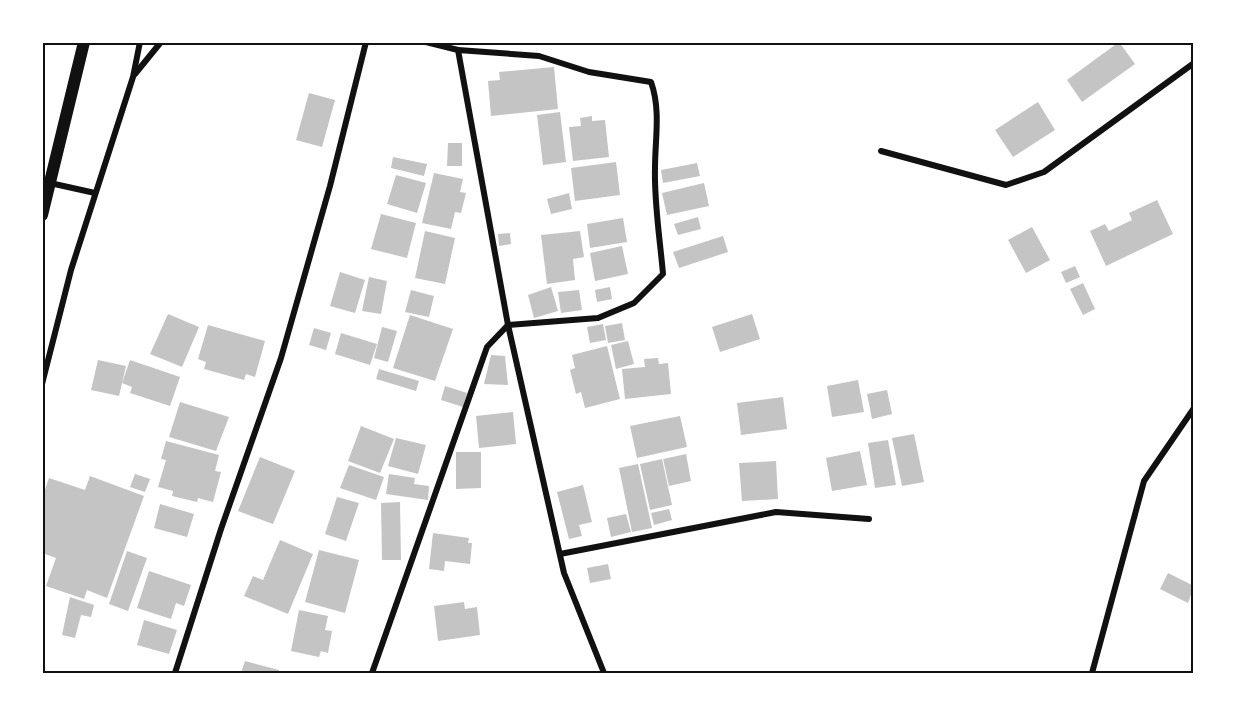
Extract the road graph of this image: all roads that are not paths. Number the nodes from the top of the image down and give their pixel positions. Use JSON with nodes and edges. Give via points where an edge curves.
{"nodes":[{"id":1,"x":84,"y":42,"type":"edge"},
{"id":2,"x":140,"y":42,"type":"edge"},
{"id":3,"x":161,"y":42,"type":"edge"},
{"id":4,"x":366,"y":42,"type":"edge"},
{"id":5,"x":426,"y":42,"type":"edge"},
{"id":6,"x":458,"y":50,"type":"junction"},
{"id":7,"x":1194,"y":63,"type":"edge"},
{"id":8,"x":133,"y":77,"type":"junction"},
{"id":9,"x":881,"y":151,"type":"dead end"},
{"id":10,"x":50,"y":183,"type":"junction"},
{"id":11,"x":95,"y":194,"type":"junction"},
{"id":12,"x":42,"y":215,"type":"edge"},
{"id":13,"x":508,"y":325,"type":"junction"},
{"id":14,"x":42,"y":384,"type":"edge"},
{"id":15,"x":1194,"y":408,"type":"edge"},
{"id":16,"x":869,"y":519,"type":"dead end"},
{"id":17,"x":560,"y":554,"type":"junction"},
{"id":18,"x":175,"y":673,"type":"edge"},
{"id":19,"x":372,"y":673,"type":"edge"},
{"id":20,"x":604,"y":673,"type":"edge"},
{"id":21,"x":1092,"y":673,"type":"edge"}],
"edges":[{"from":1,"to":10,"type":"main road"},
{"from":2,"to":8,"type":"street"},
{"from":3,"to":8,"type":"street"},
{"from":4,"to":18,"type":"street","via":[[281,358]]},
{"from":5,"to":6,"type":"street"},
{"from":6,"to":13,"type":"street"},
{"from":6,"to":13,"type":"street","via":[[538,56],[589,72],[651,82],[656,95],[655,169],[663,274],[634,303],[598,318]]},
{"from":7,"to":9,"type":"street","via":[[1044,172],[1006,185]]},
{"from":8,"to":11,"type":"street"},
{"from":10,"to":11,"type":"street"},
{"from":10,"to":12,"type":"main road"},
{"from":11,"to":14,"type":"street"},
{"from":13,"to":17,"type":"street"},
{"from":13,"to":19,"type":"street","via":[[487,347]]},
{"from":15,"to":21,"type":"street","via":[[1144,482]]},
{"from":16,"to":17,"type":"street","via":[[776,512]]},
{"from":17,"to":20,"type":"street"}]}
